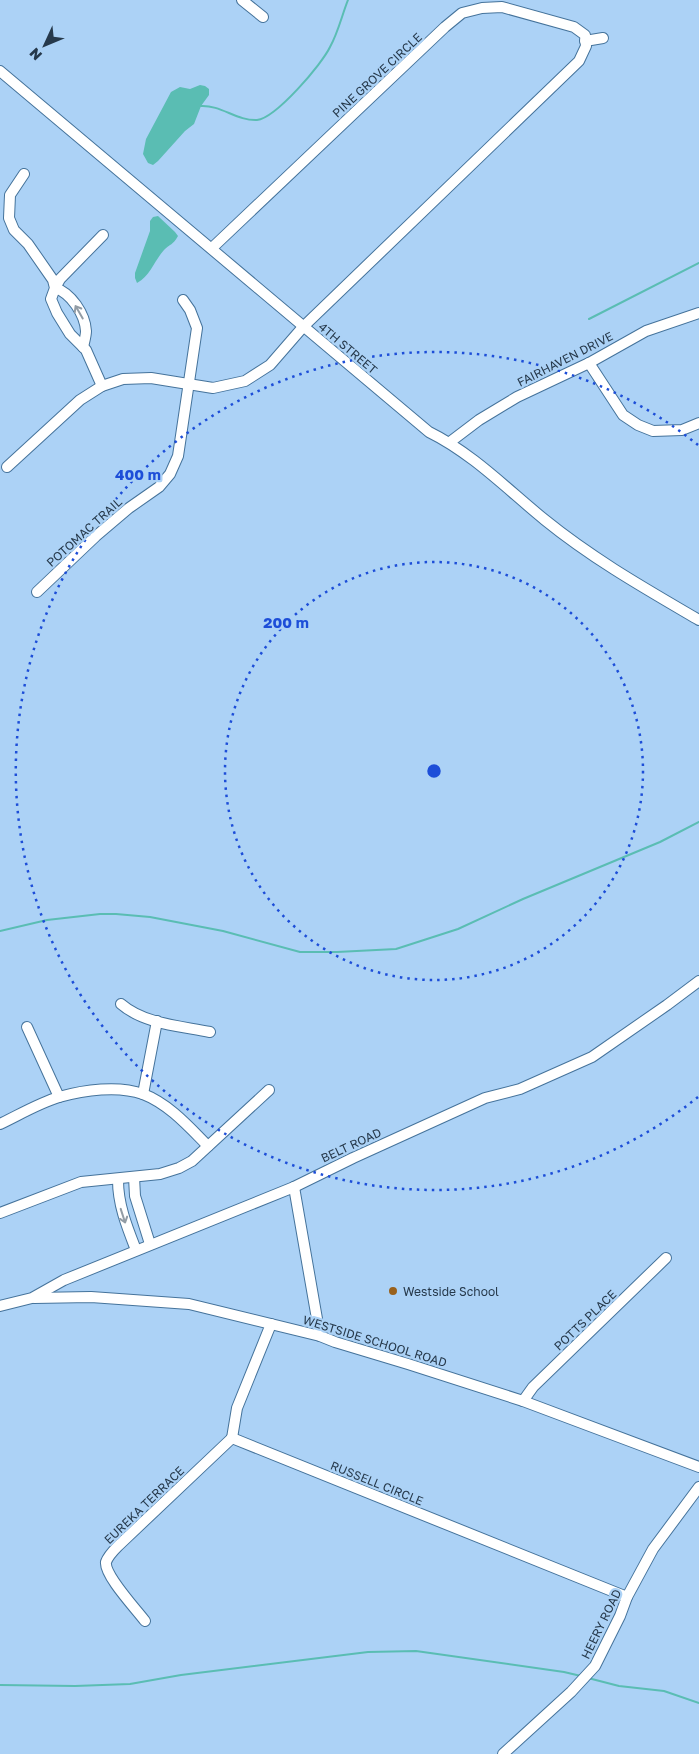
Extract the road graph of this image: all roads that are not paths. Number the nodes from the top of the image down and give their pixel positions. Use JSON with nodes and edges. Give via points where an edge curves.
{"nodes":[{"id":1,"x":242,"y":0,"type":"edge"},
{"id":2,"x":263,"y":17,"type":"dead end"},
{"id":3,"x":603,"y":38,"type":"dead end"},
{"id":4,"x":585,"y":41,"type":"junction"},
{"id":5,"x":0,"y":71,"type":"edge"},
{"id":6,"x":24,"y":174,"type":"dead end"},
{"id":7,"x":103,"y":235,"type":"dead end"},
{"id":8,"x":212,"y":248,"type":"junction"},
{"id":9,"x":55,"y":288,"type":"junction"},
{"id":10,"x":183,"y":300,"type":"dead end"},
{"id":11,"x":699,"y":313,"type":"edge"},
{"id":12,"x":303,"y":327,"type":"junction"},
{"id":13,"x":83,"y":347,"type":"junction"},
{"id":14,"x":589,"y":363,"type":"junction"},
{"id":15,"x":188,"y":385,"type":"junction"},
{"id":16,"x":102,"y":386,"type":"junction"},
{"id":17,"x":699,"y":424,"type":"edge"},
{"id":18,"x":450,"y":442,"type":"junction"},
{"id":19,"x":7,"y":467,"type":"dead end"},
{"id":20,"x":37,"y":592,"type":"dead end"},
{"id":21,"x":699,"y":620,"type":"edge"},
{"id":22,"x":699,"y":981,"type":"edge"},
{"id":23,"x":121,"y":1004,"type":"dead end"},
{"id":24,"x":157,"y":1021,"type":"junction"},
{"id":25,"x":27,"y":1027,"type":"dead end"},
{"id":26,"x":210,"y":1032,"type":"dead end"},
{"id":27,"x":269,"y":1090,"type":"dead end"},
{"id":28,"x":143,"y":1094,"type":"junction"},
{"id":29,"x":58,"y":1098,"type":"junction"},
{"id":30,"x":0,"y":1124,"type":"edge"},
{"id":31,"x":208,"y":1146,"type":"junction"},
{"id":32,"x":134,"y":1178,"type":"junction"},
{"id":33,"x":118,"y":1180,"type":"junction"},
{"id":34,"x":294,"y":1187,"type":"junction"},
{"id":35,"x":0,"y":1213,"type":"edge"},
{"id":36,"x":150,"y":1244,"type":"junction"},
{"id":37,"x":136,"y":1250,"type":"junction"},
{"id":38,"x":666,"y":1258,"type":"dead end"},
{"id":39,"x":32,"y":1298,"type":"junction"},
{"id":40,"x":0,"y":1306,"type":"edge"},
{"id":41,"x":271,"y":1324,"type":"junction"},
{"id":42,"x":320,"y":1336,"type":"junction"},
{"id":43,"x":523,"y":1401,"type":"junction"},
{"id":44,"x":232,"y":1438,"type":"junction"},
{"id":45,"x":699,"y":1467,"type":"edge"},
{"id":46,"x":699,"y":1487,"type":"edge"},
{"id":47,"x":627,"y":1597,"type":"junction"},
{"id":48,"x":145,"y":1620,"type":"dead end"},
{"id":49,"x":503,"y":1754,"type":"edge"}],
"edges":[{"from":1,"to":2,"type":"street"},
{"from":3,"to":4,"type":"street"},
{"from":4,"to":8,"type":"street","name":"PINE GROVE CIRCLE","via":[[584,35],[574,27],[502,7],[462,13]]},
{"from":4,"to":12,"type":"street","via":[[579,61]]},
{"from":5,"to":8,"type":"street","name":"4TH STREET"},
{"from":6,"to":9,"type":"street","via":[[10,195],[9,218],[14,230],[53,280]]},
{"from":7,"to":9,"type":"street"},
{"from":8,"to":12,"type":"street","name":"4TH STREET"},
{"from":9,"to":13,"type":"street","via":[[51,299],[56,313]]},
{"from":13,"to":9,"type":"street","one_way":true,"via":[[84,319],[64,290]]},
{"from":10,"to":15,"type":"street","name":"POTOMAC TRAIL","via":[[197,328]]},
{"from":11,"to":14,"type":"street","name":"FAIRHAVEN DRIVE","via":[[646,331]]},
{"from":12,"to":15,"type":"street","via":[[270,365],[245,381],[213,388]]},
{"from":12,"to":18,"type":"street","name":"4TH STREET","via":[[429,432]]},
{"from":13,"to":16,"type":"street"},
{"from":14,"to":17,"type":"street","via":[[623,415],[638,425],[653,431],[682,430]]},
{"from":14,"to":18,"type":"street","name":"FAIRHAVEN DRIVE","via":[[517,397]]},
{"from":15,"to":16,"type":"street","via":[[151,378],[123,379]]},
{"from":15,"to":20,"type":"street","name":"POTOMAC TRAIL","via":[[178,456],[170,474],[159,487],[96,536]]},
{"from":16,"to":19,"type":"street","via":[[80,400]]},
{"from":18,"to":21,"type":"street","name":"4TH STREET","via":[[546,521],[611,568]]},
{"from":22,"to":34,"type":"street","name":"BELT ROAD","via":[[592,1057],[520,1089],[485,1098]]},
{"from":23,"to":24,"type":"street","via":[[129,1012]]},
{"from":24,"to":26,"type":"street"},
{"from":24,"to":28,"type":"street"},
{"from":25,"to":29,"type":"street"},
{"from":27,"to":31,"type":"street"},
{"from":28,"to":29,"type":"street","via":[[103,1090]]},
{"from":28,"to":31,"type":"street","via":[[167,1107]]},
{"from":29,"to":30,"type":"street"},
{"from":31,"to":32,"type":"street","via":[[179,1168]]},
{"from":32,"to":33,"type":"street"},
{"from":32,"to":36,"type":"street","via":[[135,1196]]},
{"from":33,"to":35,"type":"street","via":[[81,1182]]},
{"from":33,"to":37,"type":"street","one_way":true,"via":[[121,1210]]},
{"from":34,"to":36,"type":"street","name":"BELT ROAD"},
{"from":34,"to":42,"type":"street"},
{"from":36,"to":37,"type":"street","name":"BELT ROAD"},
{"from":37,"to":39,"type":"street","name":"BELT ROAD","via":[[64,1280]]},
{"from":38,"to":43,"type":"street","name":"POTTS PLACE","via":[[533,1387]]},
{"from":39,"to":40,"type":"street","name":"BELT ROAD"},
{"from":39,"to":41,"type":"street","name":"WESTSIDE SCHOOL ROAD","via":[[91,1297],[189,1304]]},
{"from":41,"to":42,"type":"street","name":"WESTSIDE SCHOOL ROAD"},
{"from":41,"to":44,"type":"street","via":[[237,1408]]},
{"from":42,"to":43,"type":"street","name":"WESTSIDE SCHOOL ROAD"},
{"from":43,"to":45,"type":"street","name":"WESTSIDE SCHOOL ROAD"},
{"from":44,"to":47,"type":"street","name":"RUSSELL CIRCLE"},
{"from":44,"to":48,"type":"street","name":"EUREKA TERRACE","via":[[107,1559],[106,1567],[114,1581]]},
{"from":46,"to":47,"type":"street","name":"HEERY ROAD","via":[[653,1549]]},
{"from":47,"to":49,"type":"street","name":"HEERY ROAD","via":[[595,1666],[586,1678]]}]}
